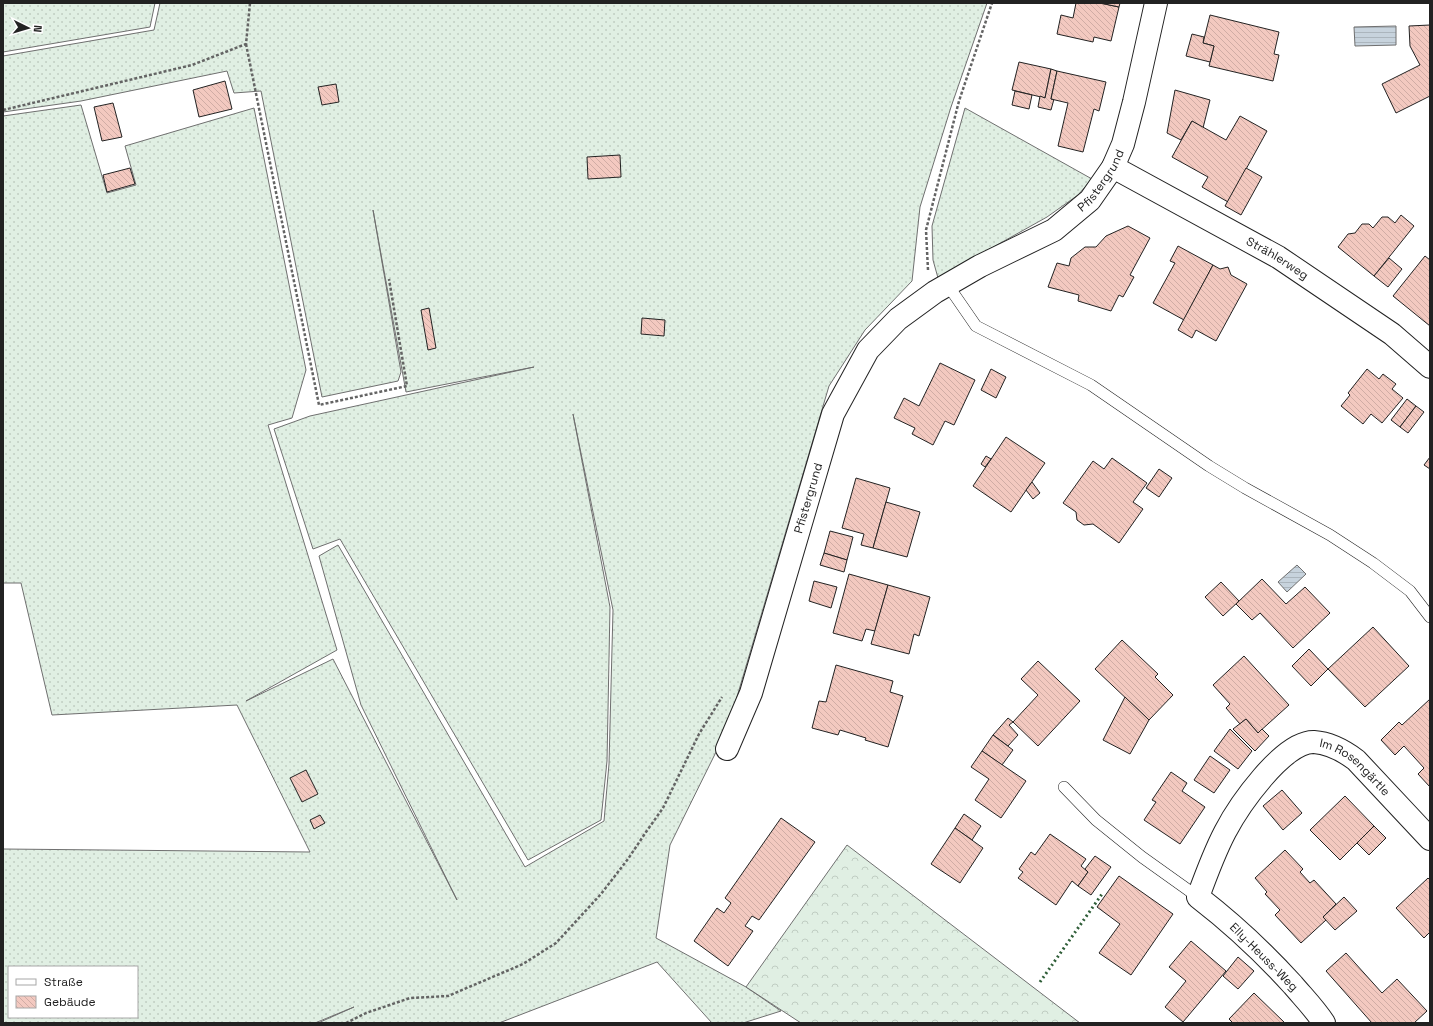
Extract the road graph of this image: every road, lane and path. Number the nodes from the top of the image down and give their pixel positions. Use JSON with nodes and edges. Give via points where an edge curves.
{"nodes":[{"id":1,"x":250,"y":3,"type":"edge"},
{"id":2,"x":992,"y":3,"type":"edge"},
{"id":3,"x":1156,"y":3,"type":"edge"},
{"id":4,"x":246,"y":44,"type":"junction"},
{"id":5,"x":3,"y":110,"type":"edge"},
{"id":6,"x":1113,"y":167,"type":"junction"},
{"id":7,"x":389,"y":279,"type":"dead end"},
{"id":8,"x":941,"y":288,"type":"junction"},
{"id":9,"x":1430,"y":367,"type":"edge"},
{"id":10,"x":1430,"y":617,"type":"edge"},
{"id":11,"x":751,"y":693,"type":"junction"},
{"id":12,"x":726,"y":749,"type":"dead end"},
{"id":13,"x":1064,"y":787,"type":"dead end"},
{"id":14,"x":1430,"y":839,"type":"edge"},
{"id":15,"x":1198,"y":897,"type":"junction"},
{"id":16,"x":346,"y":1023,"type":"edge"},
{"id":17,"x":1324,"y":1023,"type":"edge"}],
"edges":[{"from":1,"to":4,"type":"path"},
{"from":2,"to":8,"type":"path","via":[[959,101],[926,230],[927,269]]},
{"from":3,"to":6,"type":"street","name":"Pfistergrund","via":[[1123,144]]},
{"from":4,"to":5,"type":"path","via":[[192,65]]},
{"from":4,"to":7,"type":"path","via":[[319,405],[408,386]]},
{"from":6,"to":8,"type":"street","name":"Pfistergrund","via":[[1090,200],[1054,230]]},
{"from":6,"to":9,"type":"street","name":"Strählerweg","via":[[1278,257],[1392,334]]},
{"from":8,"to":10,"type":"lane","via":[[976,326],[1091,385],[1209,466],[1330,535],[1373,563],[1410,591]]},
{"from":8,"to":11,"type":"street","name":"Pfistergrund","via":[[898,319],[868,350],[833,414]]},
{"from":11,"to":12,"type":"street","name":"Pfistergrund"},
{"from":11,"to":16,"type":"path","via":[[724,694],[699,734],[655,820],[601,894],[556,943],[523,964],[448,996],[410,998],[366,1013]]},
{"from":13,"to":15,"type":"lane","name":"Elly-Heuss-Weg","via":[[1096,820]]},
{"from":14,"to":15,"type":"street","name":"Im Rosengärtle","via":[[1356,760],[1328,745],[1314,742],[1304,744],[1282,757],[1245,801],[1225,832]]},
{"from":15,"to":17,"type":"street","name":"Elly-Heuss-Weg","via":[[1228,921],[1277,968]]}]}
